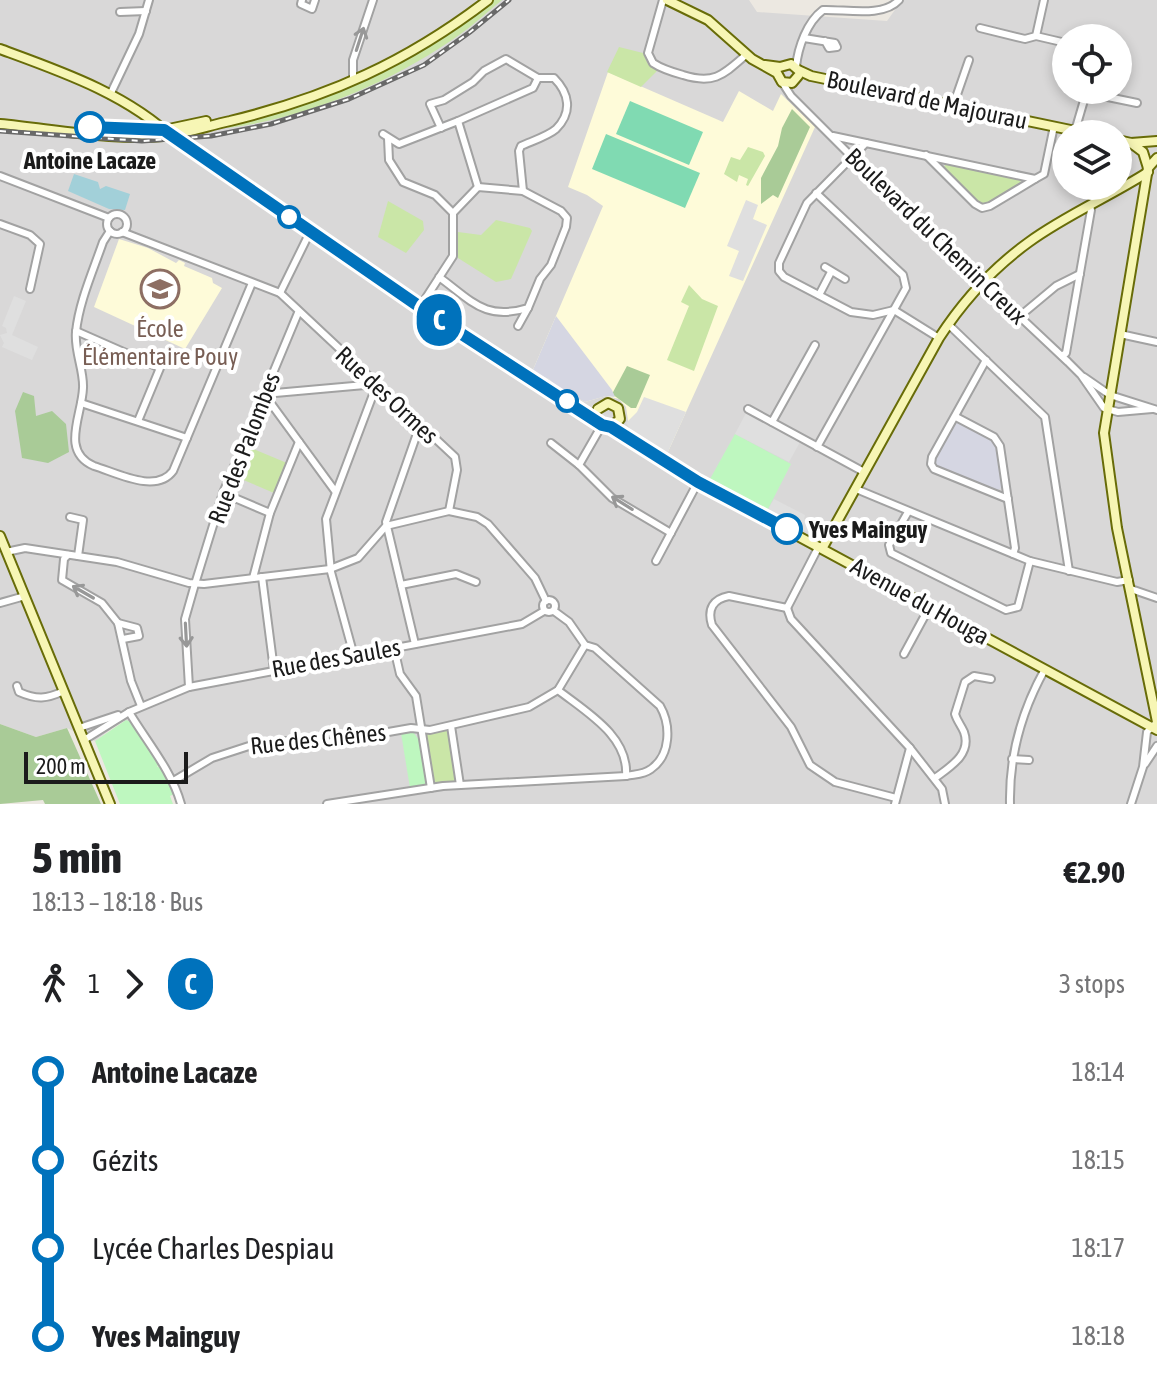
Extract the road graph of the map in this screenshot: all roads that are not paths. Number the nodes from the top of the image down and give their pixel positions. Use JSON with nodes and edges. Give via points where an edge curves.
{"nodes":[{"id":1,"x":149,"y":0,"type":"edge"},
{"id":2,"x":302,"y":0,"type":"edge"},
{"id":3,"x":315,"y":0,"type":"edge"},
{"id":4,"x":373,"y":0,"type":"edge"},
{"id":5,"x":480,"y":0,"type":"edge"},
{"id":6,"x":488,"y":0,"type":"edge"},
{"id":7,"x":665,"y":0,"type":"edge"},
{"id":8,"x":899,"y":0,"type":"edge"},
{"id":9,"x":1044,"y":0,"type":"edge"},
{"id":10,"x":146,"y":11,"type":"junction"},
{"id":11,"x":120,"y":12,"type":"dead end"},
{"id":12,"x":980,"y":28,"type":"dead end"},
{"id":13,"x":1036,"y":36,"type":"junction"},
{"id":14,"x":804,"y":38,"type":"junction"},
{"id":15,"x":1052,"y":40,"type":"edge"},
{"id":16,"x":825,"y":41,"type":"dead end"},
{"id":17,"x":0,"y":49,"type":"edge"},
{"id":18,"x":747,"y":54,"type":"junction"},
{"id":19,"x":969,"y":60,"type":"dead end"},
{"id":20,"x":789,"y":73,"type":"junction"},
{"id":21,"x":353,"y":78,"type":"junction"},
{"id":22,"x":538,"y":78,"type":"junction"},
{"id":23,"x":110,"y":95,"type":"junction"},
{"id":24,"x":1132,"y":102,"type":"edge"},
{"id":25,"x":1137,"y":103,"type":"dead end"},
{"id":26,"x":953,"y":106,"type":"junction"},
{"id":27,"x":136,"y":111,"type":"junction"},
{"id":28,"x":458,"y":121,"type":"junction"},
{"id":29,"x":0,"y":122,"type":"edge"},
{"id":30,"x":1052,"y":126,"type":"edge"},
{"id":31,"x":441,"y":128,"type":"junction"},
{"id":32,"x":129,"y":129,"type":"junction"},
{"id":33,"x":196,"y":129,"type":"junction"},
{"id":34,"x":1157,"y":129,"type":"edge"},
{"id":35,"x":167,"y":132,"type":"junction"},
{"id":36,"x":833,"y":136,"type":"junction"},
{"id":37,"x":1052,"y":136,"type":"edge"},
{"id":38,"x":1152,"y":140,"type":"edge"},
{"id":39,"x":866,"y":143,"type":"junction"},
{"id":40,"x":1132,"y":143,"type":"edge"},
{"id":41,"x":1132,"y":144,"type":"edge"},
{"id":42,"x":192,"y":150,"type":"junction"},
{"id":43,"x":1145,"y":154,"type":"junction"},
{"id":44,"x":926,"y":155,"type":"junction"},
{"id":45,"x":851,"y":156,"type":"junction"},
{"id":46,"x":1157,"y":158,"type":"edge"},
{"id":47,"x":1148,"y":170,"type":"junction"},
{"id":48,"x":0,"y":176,"type":"edge"},
{"id":49,"x":1035,"y":179,"type":"junction"},
{"id":50,"x":1132,"y":181,"type":"edge"},
{"id":51,"x":1132,"y":185,"type":"edge"},
{"id":52,"x":478,"y":187,"type":"junction"},
{"id":53,"x":523,"y":191,"type":"junction"},
{"id":54,"x":816,"y":193,"type":"junction"},
{"id":55,"x":1144,"y":193,"type":"junction"},
{"id":56,"x":1100,"y":200,"type":"edge"},
{"id":57,"x":1090,"y":206,"type":"junction"},
{"id":58,"x":453,"y":213,"type":"junction"},
{"id":59,"x":0,"y":224,"type":"edge"},
{"id":60,"x":126,"y":224,"type":"junction"},
{"id":61,"x":109,"y":225,"type":"junction"},
{"id":62,"x":122,"y":232,"type":"junction"},
{"id":63,"x":310,"y":232,"type":"junction"},
{"id":64,"x":132,"y":235,"type":"junction"},
{"id":65,"x":1080,"y":274,"type":"junction"},
{"id":66,"x":439,"y":277,"type":"junction"},
{"id":67,"x":845,"y":279,"type":"dead end"},
{"id":68,"x":983,"y":281,"type":"junction"},
{"id":69,"x":252,"y":283,"type":"junction"},
{"id":70,"x":30,"y":289,"type":"dead end"},
{"id":71,"x":280,"y":293,"type":"junction"},
{"id":72,"x":819,"y":295,"type":"junction"},
{"id":73,"x":420,"y":307,"type":"junction"},
{"id":74,"x":528,"y":308,"type":"junction"},
{"id":75,"x":894,"y":310,"type":"junction"},
{"id":76,"x":298,"y":313,"type":"junction"},
{"id":77,"x":1020,"y":316,"type":"junction"},
{"id":78,"x":948,"y":324,"type":"junction"},
{"id":79,"x":518,"y":326,"type":"dead end"},
{"id":80,"x":76,"y":331,"type":"junction"},
{"id":81,"x":1120,"y":334,"type":"junction"},
{"id":82,"x":939,"y":338,"type":"junction"},
{"id":83,"x":1157,"y":342,"type":"edge"},
{"id":84,"x":815,"y":345,"type":"dead end"},
{"id":85,"x":1062,"y":356,"type":"junction"},
{"id":86,"x":986,"y":360,"type":"junction"},
{"id":87,"x":1081,"y":375,"type":"junction"},
{"id":88,"x":377,"y":384,"type":"junction"},
{"id":89,"x":264,"y":394,"type":"junction"},
{"id":90,"x":1096,"y":397,"type":"junction"},
{"id":91,"x":1109,"y":398,"type":"junction"},
{"id":92,"x":81,"y":403,"type":"junction"},
{"id":93,"x":574,"y":405,"type":"junction"},
{"id":94,"x":598,"y":409,"type":"junction"},
{"id":95,"x":748,"y":409,"type":"dead end"},
{"id":96,"x":1154,"y":409,"type":"edge"},
{"id":97,"x":1108,"y":411,"type":"junction"},
{"id":98,"x":956,"y":417,"type":"junction"},
{"id":99,"x":138,"y":421,"type":"junction"},
{"id":100,"x":772,"y":422,"type":"junction"},
{"id":101,"x":608,"y":424,"type":"junction"},
{"id":102,"x":420,"y":425,"type":"junction"},
{"id":103,"x":187,"y":438,"type":"junction"},
{"id":104,"x":299,"y":442,"type":"junction"},
{"id":105,"x":551,"y":443,"type":"dead end"},
{"id":106,"x":817,"y":447,"type":"junction"},
{"id":107,"x":579,"y":465,"type":"junction"},
{"id":108,"x":864,"y":472,"type":"junction"},
{"id":109,"x":698,"y":482,"type":"junction"},
{"id":110,"x":856,"y":489,"type":"junction"},
{"id":111,"x":335,"y":491,"type":"junction"},
{"id":112,"x":223,"y":493,"type":"junction"},
{"id":113,"x":1008,"y":499,"type":"junction"},
{"id":114,"x":449,"y":511,"type":"junction"},
{"id":115,"x":908,"y":512,"type":"junction"},
{"id":116,"x":270,"y":513,"type":"junction"},
{"id":117,"x":70,"y":517,"type":"dead end"},
{"id":118,"x":83,"y":520,"type":"junction"},
{"id":119,"x":93,"y":522,"type":"dead end"},
{"id":120,"x":386,"y":526,"type":"junction"},
{"id":121,"x":671,"y":533,"type":"junction"},
{"id":122,"x":0,"y":536,"type":"edge"},
{"id":123,"x":821,"y":546,"type":"junction"},
{"id":124,"x":6,"y":552,"type":"junction"},
{"id":125,"x":1013,"y":554,"type":"junction"},
{"id":126,"x":68,"y":555,"type":"junction"},
{"id":127,"x":78,"y":556,"type":"junction"},
{"id":128,"x":656,"y":561,"type":"dead end"},
{"id":129,"x":1030,"y":561,"type":"junction"},
{"id":130,"x":330,"y":569,"type":"junction"},
{"id":131,"x":1069,"y":571,"type":"junction"},
{"id":132,"x":262,"y":577,"type":"junction"},
{"id":133,"x":253,"y":578,"type":"junction"},
{"id":134,"x":476,"y":582,"type":"dead end"},
{"id":135,"x":195,"y":584,"type":"junction"},
{"id":136,"x":1130,"y":584,"type":"junction"},
{"id":137,"x":401,"y":585,"type":"junction"},
{"id":138,"x":25,"y":596,"type":"junction"},
{"id":139,"x":1157,"y":598,"type":"edge"},
{"id":140,"x":546,"y":601,"type":"junction"},
{"id":141,"x":0,"y":603,"type":"edge"},
{"id":142,"x":930,"y":606,"type":"junction"},
{"id":143,"x":787,"y":608,"type":"junction"},
{"id":144,"x":544,"y":611,"type":"junction"},
{"id":145,"x":554,"y":611,"type":"junction"},
{"id":146,"x":118,"y":623,"type":"junction"},
{"id":147,"x":123,"y":639,"type":"junction"},
{"id":148,"x":415,"y":644,"type":"junction"},
{"id":149,"x":585,"y":645,"type":"junction"},
{"id":150,"x":394,"y":648,"type":"junction"},
{"id":151,"x":904,"y":654,"type":"dead end"},
{"id":152,"x":354,"y":656,"type":"junction"},
{"id":153,"x":1045,"y":669,"type":"junction"},
{"id":154,"x":274,"y":670,"type":"junction"},
{"id":155,"x":991,"y":679,"type":"dead end"},
{"id":156,"x":17,"y":686,"type":"dead end"},
{"id":157,"x":189,"y":687,"type":"junction"},
{"id":158,"x":558,"y":690,"type":"junction"},
{"id":159,"x":64,"y":691,"type":"junction"},
{"id":160,"x":141,"y":706,"type":"junction"},
{"id":161,"x":129,"y":712,"type":"junction"},
{"id":162,"x":1156,"y":725,"type":"edge"},
{"id":163,"x":451,"y":726,"type":"junction"},
{"id":164,"x":79,"y":728,"type":"junction"},
{"id":165,"x":421,"y":729,"type":"junction"},
{"id":166,"x":84,"y":740,"type":"junction"},
{"id":167,"x":1157,"y":746,"type":"edge"},
{"id":168,"x":910,"y":748,"type":"junction"},
{"id":169,"x":1012,"y":759,"type":"junction"},
{"id":170,"x":1029,"y":760,"type":"dead end"},
{"id":171,"x":1143,"y":767,"type":"junction"},
{"id":172,"x":626,"y":776,"type":"junction"},
{"id":173,"x":935,"y":778,"type":"junction"},
{"id":174,"x":175,"y":780,"type":"junction"},
{"id":175,"x":460,"y":785,"type":"junction"},
{"id":176,"x":431,"y":788,"type":"junction"},
{"id":177,"x":896,"y":801,"type":"edge"},
{"id":178,"x":110,"y":804,"type":"edge"},
{"id":179,"x":181,"y":804,"type":"edge"},
{"id":180,"x":327,"y":804,"type":"edge"},
{"id":181,"x":945,"y":804,"type":"edge"},
{"id":182,"x":1010,"y":804,"type":"edge"},
{"id":183,"x":1131,"y":804,"type":"edge"}],
"edges":[{"from":1,"to":10,"type":"street"},
{"from":2,"to":3,"type":"street","via":[[312,9]]},
{"from":21,"to":4,"type":"street","one_way":true,"via":[[353,60]]},
{"from":5,"to":21,"type":"main road","via":[[406,52]]},
{"from":6,"to":33,"type":"main road","via":[[410,54],[358,81],[280,109]]},
{"from":7,"to":18,"type":"main road","via":[[708,20]]},
{"from":7,"to":18,"type":"street","via":[[648,53],[653,63],[699,80],[713,79]]},
{"from":8,"to":14,"type":"street","via":[[873,11],[823,10]]},
{"from":9,"to":13,"type":"street"},
{"from":10,"to":11,"type":"street"},
{"from":10,"to":23,"type":"street"},
{"from":12,"to":13,"type":"street","via":[[1025,39]]},
{"from":13,"to":15,"type":"street"},
{"from":14,"to":16,"type":"street"},
{"from":14,"to":20,"type":"street"},
{"from":17,"to":23,"type":"main road"},
{"from":18,"to":20,"type":"main road"},
{"from":19,"to":26,"type":"street"},
{"from":20,"to":26,"type":"main road","name":"Boulevard de Majourau"},
{"from":20,"to":36,"type":"street","name":"Boulevard du Chemin Creux","via":[[791,96]]},
{"from":21,"to":35,"type":"main road","via":[[279,104]]},
{"from":22,"to":28,"type":"street","via":[[533,88]]},
{"from":22,"to":31,"type":"street","via":[[506,59],[500,62],[430,104]]},
{"from":22,"to":53,"type":"street","via":[[554,78],[569,102],[556,130],[521,146]]},
{"from":23,"to":27,"type":"main road"},
{"from":24,"to":25,"type":"street"},
{"from":26,"to":30,"type":"main road","name":"Boulevard de Majourau"},
{"from":27,"to":32,"type":"main road"},
{"from":27,"to":35,"type":"main road"},
{"from":28,"to":31,"type":"street"},
{"from":28,"to":52,"type":"street"},
{"from":29,"to":32,"type":"main road"},
{"from":29,"to":35,"type":"main road","via":[[119,135]]},
{"from":31,"to":58,"type":"street","via":[[399,144],[386,136],[389,160],[403,182],[435,195]]},
{"from":32,"to":35,"type":"main road"},
{"from":33,"to":35,"type":"main road"},
{"from":33,"to":42,"type":"main road","via":[[189,138]]},
{"from":34,"to":38,"type":"main road"},
{"from":35,"to":42,"type":"main road"},
{"from":36,"to":39,"type":"street"},
{"from":36,"to":45,"type":"street","name":"Boulevard du Chemin Creux"},
{"from":37,"to":49,"type":"street","via":[[1044,174]]},
{"from":38,"to":40,"type":"main road"},
{"from":38,"to":43,"type":"main road","via":[[1144,145]]},
{"from":39,"to":44,"type":"street"},
{"from":39,"to":45,"type":"street"},
{"from":41,"to":43,"type":"main road"},
{"from":42,"to":63,"type":"main road"},
{"from":43,"to":46,"type":"main road"},
{"from":43,"to":47,"type":"main road"},
{"from":44,"to":49,"type":"street"},
{"from":44,"to":49,"type":"street","via":[[982,208]]},
{"from":45,"to":54,"type":"street"},
{"from":45,"to":68,"type":"street","name":"Boulevard du Chemin Creux"},
{"from":46,"to":47,"type":"main road"},
{"from":47,"to":50,"type":"main road"},
{"from":47,"to":55,"type":"main road"},
{"from":48,"to":61,"type":"street","via":[[96,214]]},
{"from":51,"to":55,"type":"main road"},
{"from":52,"to":53,"type":"street"},
{"from":52,"to":58,"type":"street"},
{"from":53,"to":74,"type":"street","via":[[567,218],[551,265]]},
{"from":54,"to":72,"type":"street","via":[[779,271]]},
{"from":54,"to":75,"type":"street","via":[[903,275],[906,288]]},
{"from":55,"to":81,"type":"main road"},
{"from":56,"to":57,"type":"main road"},
{"from":57,"to":65,"type":"street"},
{"from":57,"to":68,"type":"main road","via":[[1030,241]]},
{"from":58,"to":66,"type":"street","via":[[453,256]]},
{"from":59,"to":70,"type":"street","via":[[40,244]]},
{"from":60,"to":61,"type":"street","via":[[118,215]]},
{"from":60,"to":62,"type":"street"},
{"from":60,"to":64,"type":"street"},
{"from":61,"to":62,"type":"street","via":[[117,234]]},
{"from":61,"to":80,"type":"street"},
{"from":62,"to":64,"type":"street"},
{"from":63,"to":71,"type":"street"},
{"from":63,"to":73,"type":"main road"},
{"from":64,"to":69,"type":"street"},
{"from":65,"to":77,"type":"street"},
{"from":65,"to":85,"type":"street"},
{"from":66,"to":73,"type":"street"},
{"from":66,"to":74,"type":"street","via":[[483,309],[506,315]]},
{"from":67,"to":72,"type":"street","via":[[828,270]]},
{"from":68,"to":77,"type":"street","name":"Boulevard du Chemin Creux"},
{"from":68,"to":78,"type":"main road"},
{"from":69,"to":71,"type":"street"},
{"from":69,"to":103,"type":"street"},
{"from":71,"to":76,"type":"street","name":"Rue des Ormes"},
{"from":72,"to":75,"type":"street","via":[[862,315]]},
{"from":73,"to":93,"type":"main road"},
{"from":74,"to":79,"type":"street"},
{"from":75,"to":82,"type":"street"},
{"from":75,"to":106,"type":"street"},
{"from":76,"to":88,"type":"street","name":"Rue des Ormes"},
{"from":76,"to":89,"type":"street","name":"Rue des Palombes"},
{"from":77,"to":85,"type":"street","name":"Boulevard du Chemin Creux"},
{"from":78,"to":82,"type":"main road"},
{"from":78,"to":86,"type":"street"},
{"from":80,"to":92,"type":"street"},
{"from":80,"to":99,"type":"street","via":[[160,368]]},
{"from":81,"to":83,"type":"street"},
{"from":81,"to":91,"type":"main road"},
{"from":82,"to":108,"type":"main road"},
{"from":84,"to":100,"type":"street"},
{"from":85,"to":87,"type":"street","name":"Boulevard du Chemin Creux"},
{"from":86,"to":98,"type":"street"},
{"from":86,"to":131,"type":"street","via":[[1045,417]]},
{"from":87,"to":90,"type":"street","name":"Boulevard du Chemin Creux"},
{"from":87,"to":91,"type":"street","name":"Boulevard du Chemin Creux"},
{"from":88,"to":89,"type":"street"},
{"from":88,"to":102,"type":"street","name":"Rue des Ormes"},
{"from":88,"to":111,"type":"street"},
{"from":89,"to":104,"type":"street"},
{"from":89,"to":112,"type":"street","name":"Rue des Palombes"},
{"from":90,"to":91,"type":"street"},
{"from":90,"to":97,"type":"street","name":"Boulevard du Chemin Creux"},
{"from":91,"to":96,"type":"street"},
{"from":91,"to":97,"type":"main road"},
{"from":92,"to":99,"type":"street"},
{"from":92,"to":103,"type":"street","via":[[75,449],[94,466],[161,481],[173,471]]},
{"from":93,"to":94,"type":"main road"},
{"from":93,"to":101,"type":"main road"},
{"from":94,"to":101,"type":"main road","via":[[596,417]]},
{"from":94,"to":101,"type":"main road","via":[[604,403],[616,405],[621,415]]},
{"from":95,"to":100,"type":"street"},
{"from":96,"to":97,"type":"street"},
{"from":97,"to":136,"type":"main road","via":[[1107,462]]},
{"from":98,"to":113,"type":"street","via":[[994,437],[1000,446]]},
{"from":98,"to":113,"type":"street","via":[[932,457],[934,469]]},
{"from":99,"to":103,"type":"street"},
{"from":100,"to":106,"type":"street"},
{"from":101,"to":107,"type":"street"},
{"from":101,"to":109,"type":"main road","name":"Avenue du Houga"},
{"from":102,"to":114,"type":"street","name":"Rue des Ormes","via":[[457,461]]},
{"from":102,"to":120,"type":"street"},
{"from":104,"to":111,"type":"street"},
{"from":104,"to":116,"type":"street"},
{"from":105,"to":107,"type":"street"},
{"from":106,"to":108,"type":"street"},
{"from":121,"to":107,"type":"street","one_way":true,"via":[[612,498]]},
{"from":108,"to":110,"type":"main road"},
{"from":109,"to":121,"type":"street"},
{"from":109,"to":123,"type":"main road","name":"Avenue du Houga"},
{"from":110,"to":115,"type":"street"},
{"from":110,"to":123,"type":"main road"},
{"from":111,"to":130,"type":"street","via":[[326,519]]},
{"from":112,"to":116,"type":"street"},
{"from":112,"to":135,"type":"street","name":"Rue des Palombes"},
{"from":113,"to":125,"type":"street"},
{"from":114,"to":120,"type":"street"},
{"from":114,"to":140,"type":"street","via":[[488,524],[535,578]]},
{"from":115,"to":125,"type":"street"},
{"from":115,"to":129,"type":"street","via":[[889,545],[891,553],[1006,610],[1018,607]]},
{"from":116,"to":133,"type":"street"},
{"from":117,"to":118,"type":"street"},
{"from":118,"to":119,"type":"street"},
{"from":118,"to":127,"type":"street"},
{"from":120,"to":130,"type":"street","via":[[358,558]]},
{"from":120,"to":137,"type":"street"},
{"from":121,"to":128,"type":"street"},
{"from":122,"to":124,"type":"main road"},
{"from":123,"to":142,"type":"main road","name":"Avenue du Houga"},
{"from":123,"to":143,"type":"street"},
{"from":124,"to":126,"type":"street","via":[[25,548]]},
{"from":124,"to":138,"type":"main road"},
{"from":125,"to":129,"type":"street"},
{"from":126,"to":127,"type":"street"},
{"from":146,"to":126,"type":"street","one_way":true,"via":[[102,603],[62,580]]},
{"from":127,"to":135,"type":"street"},
{"from":129,"to":131,"type":"street"},
{"from":130,"to":132,"type":"street"},
{"from":130,"to":152,"type":"street"},
{"from":131,"to":136,"type":"street"},
{"from":132,"to":133,"type":"street"},
{"from":132,"to":154,"type":"street"},
{"from":133,"to":135,"type":"street"},
{"from":134,"to":137,"type":"street","via":[[456,574]]},
{"from":135,"to":157,"type":"street","name":"Rue des Palombes","one_way":true,"via":[[185,619]]},
{"from":136,"to":139,"type":"street"},
{"from":136,"to":162,"type":"main road"},
{"from":137,"to":148,"type":"street"},
{"from":138,"to":141,"type":"street"},
{"from":138,"to":159,"type":"main road"},
{"from":140,"to":144,"type":"street"},
{"from":140,"to":145,"type":"street","via":[[555,604]]},
{"from":142,"to":151,"type":"street"},
{"from":142,"to":153,"type":"main road","name":"Avenue du Houga"},
{"from":143,"to":168,"type":"street","via":[[791,619]]},
{"from":143,"to":177,"type":"street","via":[[729,596],[713,604],[710,617],[791,727],[810,765],[835,782]]},
{"from":144,"to":145,"type":"street","name":"Rue des Saules"},
{"from":144,"to":148,"type":"street","name":"Rue des Saules","via":[[522,624]]},
{"from":145,"to":149,"type":"street"},
{"from":146,"to":147,"type":"street"},
{"from":146,"to":147,"type":"street","via":[[137,628],[139,636]]},
{"from":147,"to":160,"type":"street"},
{"from":148,"to":150,"type":"street","name":"Rue des Saules"},
{"from":149,"to":158,"type":"street"},
{"from":149,"to":172,"type":"street","via":[[595,648],[664,714],[668,738],[656,764]]},
{"from":150,"to":152,"type":"street","name":"Rue des Saules"},
{"from":150,"to":165,"type":"street","via":[[400,674],[416,696]]},
{"from":152,"to":154,"type":"street","name":"Rue des Saules"},
{"from":153,"to":162,"type":"main road","name":"Avenue du Houga"},
{"from":153,"to":169,"type":"street","via":[[1021,718]]},
{"from":154,"to":157,"type":"street","name":"Rue des Saules"},
{"from":155,"to":173,"type":"street","via":[[974,676],[965,682],[955,714],[964,750]]},
{"from":156,"to":159,"type":"street","via":[[34,699]]},
{"from":157,"to":160,"type":"street","name":"Rue des Saules"},
{"from":158,"to":163,"type":"street","name":"Rue des Chênes","via":[[529,707]]},
{"from":158,"to":172,"type":"street","via":[[615,739],[625,757]]},
{"from":159,"to":164,"type":"main road"},
{"from":160,"to":161,"type":"street","name":"Rue des Saules"},
{"from":161,"to":164,"type":"street","name":"Rue des Saules"},
{"from":161,"to":166,"type":"street","name":"Rue des Saules"},
{"from":161,"to":174,"type":"street"},
{"from":162,"to":171,"type":"street","via":[[1146,738]]},
{"from":163,"to":165,"type":"street","name":"Rue des Chênes"},
{"from":163,"to":175,"type":"street"},
{"from":164,"to":166,"type":"main road"},
{"from":165,"to":174,"type":"street","name":"Rue des Chênes","via":[[326,743],[255,744],[212,758]]},
{"from":165,"to":176,"type":"street"},
{"from":166,"to":178,"type":"main road"},
{"from":167,"to":171,"type":"street"},
{"from":168,"to":173,"type":"street"},
{"from":168,"to":177,"type":"street"},
{"from":169,"to":170,"type":"street"},
{"from":169,"to":182,"type":"street"},
{"from":171,"to":183,"type":"street"},
{"from":172,"to":175,"type":"street"},
{"from":173,"to":181,"type":"street"},
{"from":174,"to":179,"type":"street"},
{"from":175,"to":176,"type":"street"},
{"from":176,"to":180,"type":"street"}]}
